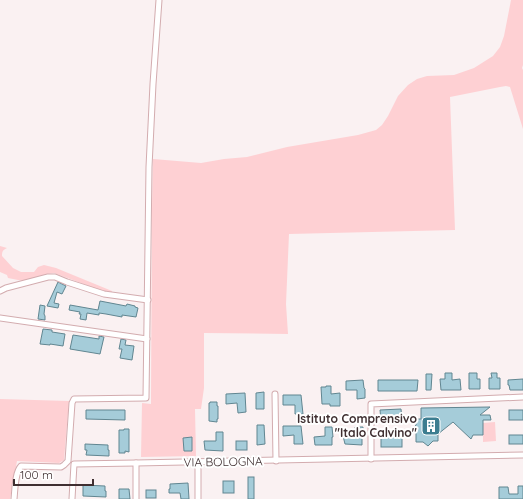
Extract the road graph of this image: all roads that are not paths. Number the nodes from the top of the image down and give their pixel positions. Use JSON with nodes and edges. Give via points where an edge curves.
{"nodes":[{"id":1,"x":159,"y":0,"type":"edge"},
{"id":2,"x":0,"y":291,"type":"edge"},
{"id":3,"x":148,"y":300,"type":"junction"},
{"id":4,"x":0,"y":318,"type":"edge"},
{"id":5,"x":147,"y":339,"type":"junction"},
{"id":6,"x":275,"y":394,"type":"dead end"},
{"id":7,"x":523,"y":397,"type":"edge"},
{"id":8,"x":523,"y":455,"type":"edge"},
{"id":9,"x":371,"y":459,"type":"junction"},
{"id":10,"x":276,"y":461,"type":"junction"},
{"id":11,"x":198,"y":462,"type":"junction"},
{"id":12,"x":136,"y":464,"type":"junction"},
{"id":13,"x":14,"y":499,"type":"edge"},
{"id":14,"x":72,"y":499,"type":"edge"},
{"id":15,"x":136,"y":499,"type":"edge"},
{"id":16,"x":198,"y":499,"type":"edge"}],
"edges":[{"from":1,"to":3,"type":"street","via":[[152,84]]},
{"from":2,"to":3,"type":"street","via":[[55,277],[104,294]]},
{"from":3,"to":5,"type":"street"},
{"from":4,"to":5,"type":"street"},
{"from":5,"to":13,"type":"street","via":[[146,398],[74,399],[68,460],[61,467],[21,466]]},
{"from":6,"to":10,"type":"street"},
{"from":7,"to":9,"type":"street","via":[[370,404]]},
{"from":8,"to":9,"type":"street","name":"VIA BOLOGNA"},
{"from":9,"to":10,"type":"street","name":"VIA BOLOGNA"},
{"from":10,"to":11,"type":"street","name":"VIA BOLOGNA"},
{"from":11,"to":12,"type":"street","name":"VIA BOLOGNA"},
{"from":11,"to":16,"type":"street"},
{"from":12,"to":14,"type":"street","name":"VIA BOLOGNA","via":[[74,464]]},
{"from":12,"to":15,"type":"street"}]}
